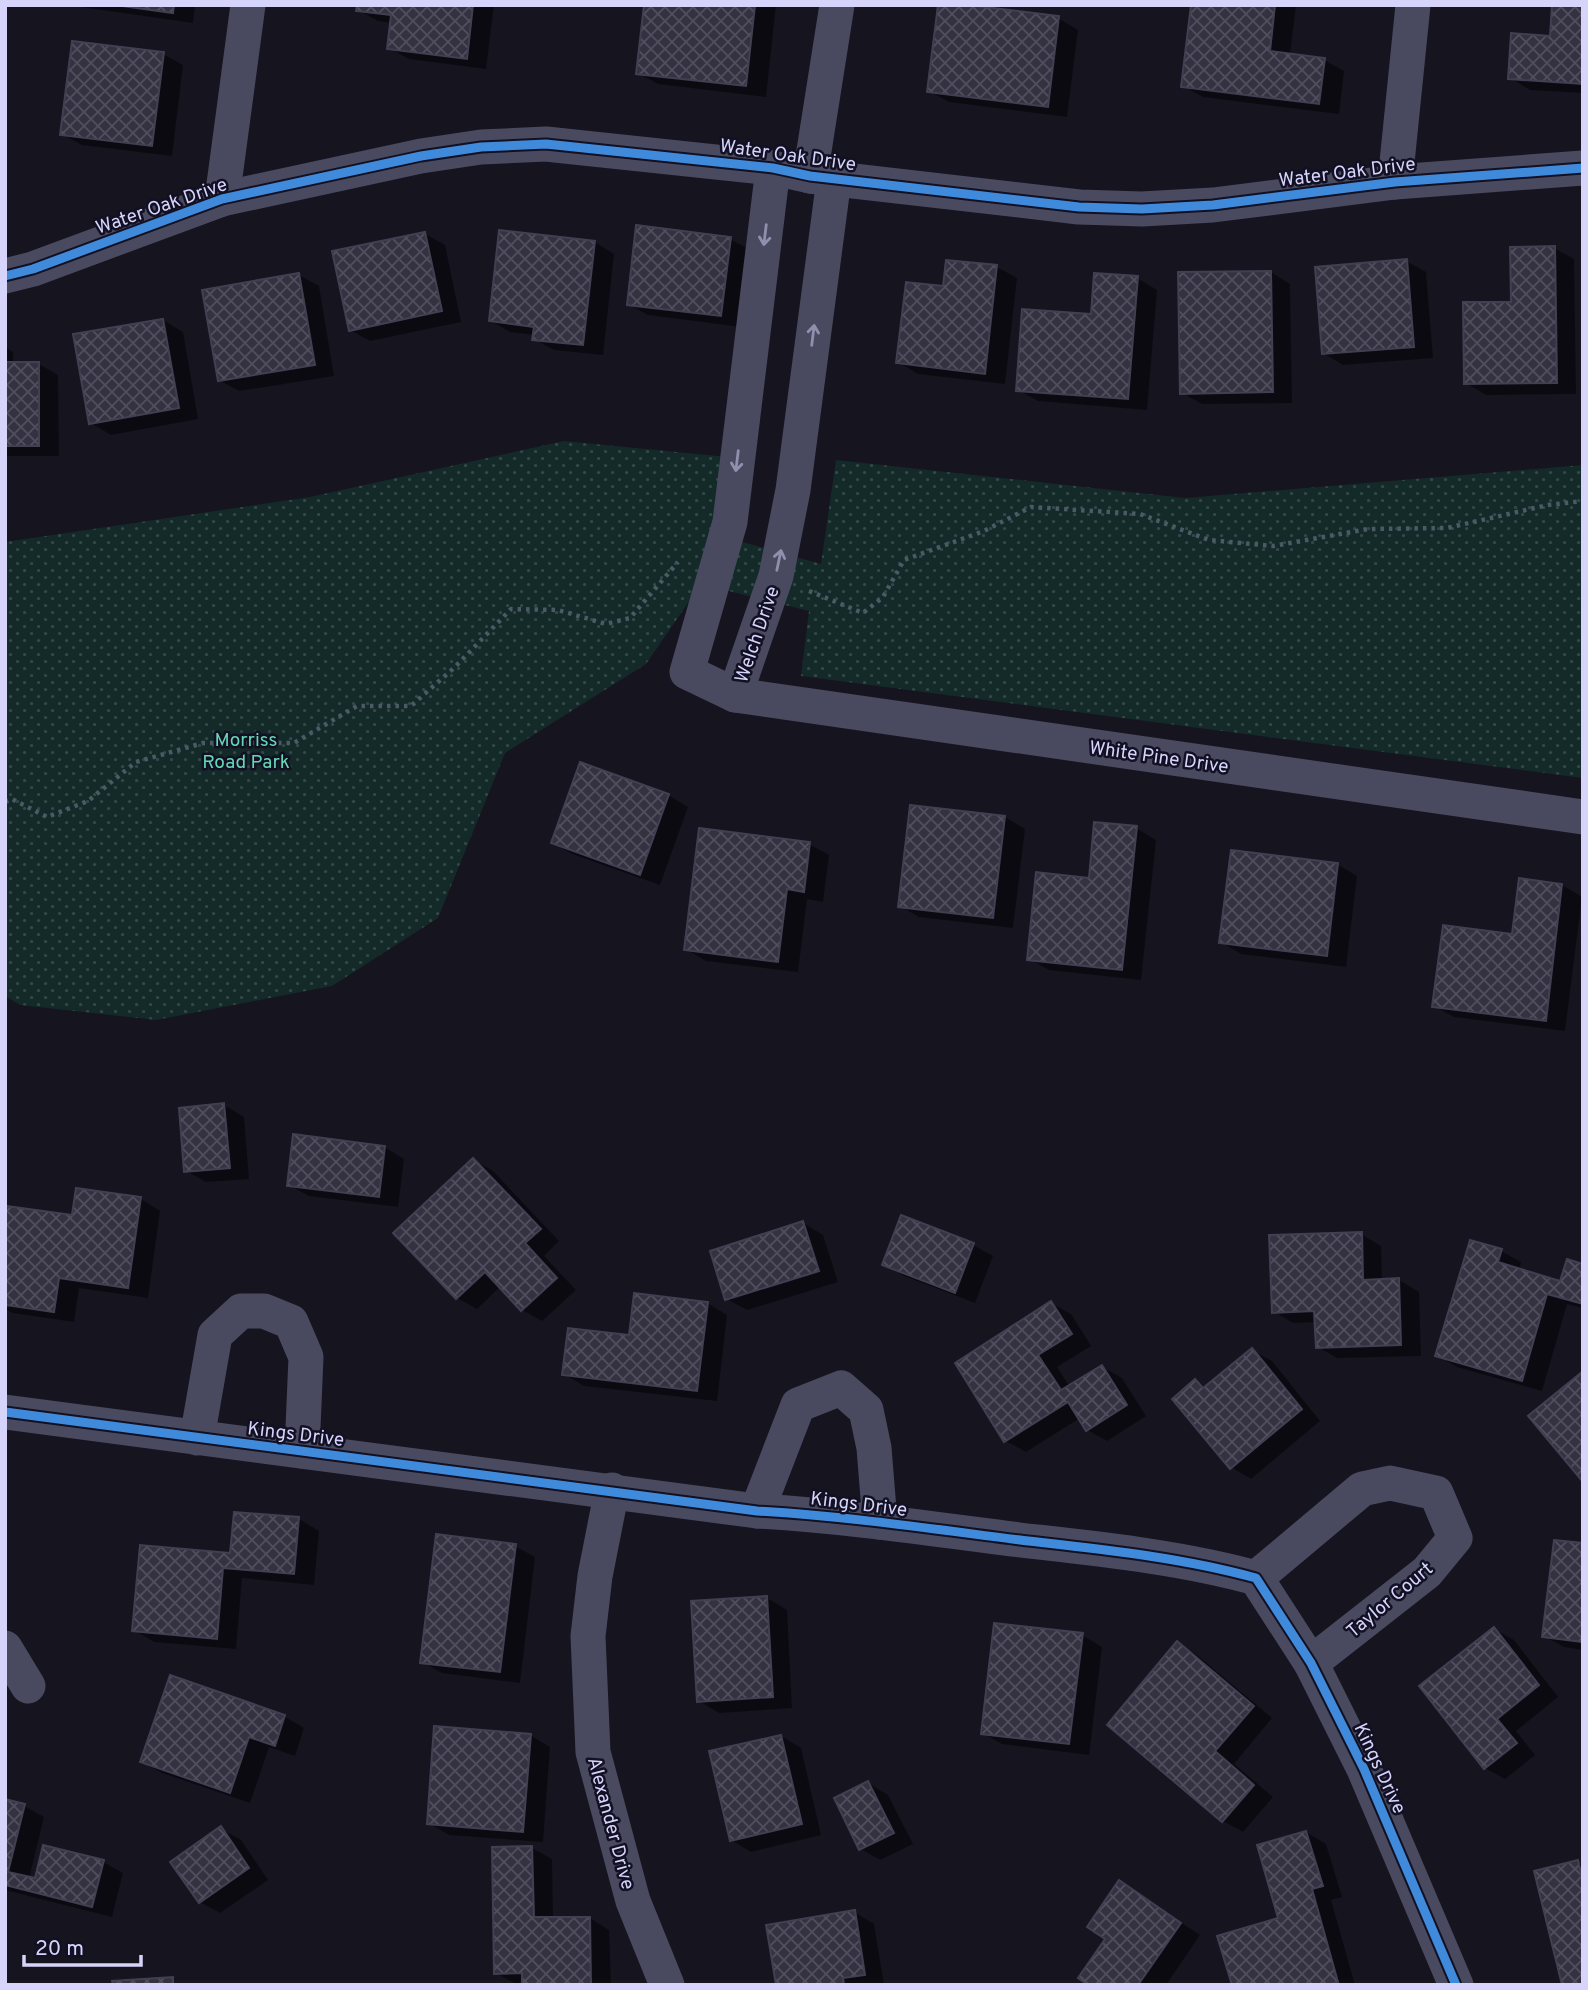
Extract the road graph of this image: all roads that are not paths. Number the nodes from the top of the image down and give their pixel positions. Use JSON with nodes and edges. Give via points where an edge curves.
{"nodes":[{"id":1,"x":248,"y":5,"type":"edge"},
{"id":2,"x":836,"y":5,"type":"edge"},
{"id":3,"x":1413,"y":5,"type":"edge"},
{"id":4,"x":773,"y":167,"type":"junction"},
{"id":5,"x":1583,"y":168,"type":"edge"},
{"id":6,"x":822,"y":178,"type":"junction"},
{"id":7,"x":1395,"y":182,"type":"junction"},
{"id":8,"x":222,"y":199,"type":"junction"},
{"id":9,"x":5,"y":276,"type":"edge"},
{"id":10,"x":735,"y":695,"type":"junction"},
{"id":11,"x":1583,"y":817,"type":"edge"},
{"id":12,"x":5,"y":1412,"type":"edge"},
{"id":13,"x":197,"y":1438,"type":"junction"},
{"id":14,"x":302,"y":1451,"type":"junction"},
{"id":15,"x":612,"y":1490,"type":"junction"},
{"id":16,"x":757,"y":1511,"type":"junction"},
{"id":17,"x":880,"y":1522,"type":"junction"},
{"id":18,"x":1256,"y":1578,"type":"junction"},
{"id":19,"x":5,"y":1648,"type":"edge"},
{"id":20,"x":1311,"y":1663,"type":"junction"},
{"id":21,"x":28,"y":1686,"type":"dead end"},
{"id":22,"x":667,"y":1985,"type":"edge"},
{"id":23,"x":1456,"y":1985,"type":"edge"}],
"edges":[{"from":1,"to":8,"type":"street"},
{"from":2,"to":6,"type":"street","name":"Welch Drive"},
{"from":3,"to":7,"type":"street"},
{"from":4,"to":6,"type":"street","name":"Water Oak Drive"},
{"from":4,"to":8,"type":"street","name":"Water Oak Drive","via":[[546,144],[481,147]]},
{"from":4,"to":10,"type":"street","name":"Welch Drive","one_way":true,"via":[[730,522],[687,672]]},
{"from":5,"to":7,"type":"street","name":"Water Oak Drive"},
{"from":6,"to":7,"type":"street","name":"Water Oak Drive","via":[[1079,207],[1142,209],[1213,205]]},
{"from":10,"to":6,"type":"street","name":"Welch Drive","one_way":true,"via":[[776,576],[793,490]]},
{"from":8,"to":9,"type":"street","name":"Water Oak Drive"},
{"from":10,"to":11,"type":"street","name":"White Pine Drive"},
{"from":12,"to":13,"type":"street","name":"Kings Drive"},
{"from":13,"to":14,"type":"street","name":"Kings Drive"},
{"from":13,"to":14,"type":"street","via":[[215,1335],[241,1311],[264,1311],[291,1322],[306,1357]]},
{"from":14,"to":15,"type":"street","name":"Kings Drive"},
{"from":15,"to":16,"type":"street","name":"Kings Drive"},
{"from":15,"to":22,"type":"street","name":"Alexander Drive","via":[[588,1636],[593,1752],[633,1901]]},
{"from":16,"to":17,"type":"street","name":"Kings Drive"},
{"from":16,"to":17,"type":"street","via":[[798,1405],[841,1388],[866,1410]]},
{"from":17,"to":18,"type":"street","name":"Kings Drive","via":[[1076,1546]]},
{"from":18,"to":20,"type":"street","name":"Kings Drive"},
{"from":18,"to":20,"type":"street","name":"Taylor Court","via":[[1362,1489],[1390,1483],[1436,1493],[1455,1538],[1427,1572]]},
{"from":19,"to":21,"type":"street"},
{"from":20,"to":23,"type":"street","name":"Kings Drive","via":[[1364,1769]]}]}
